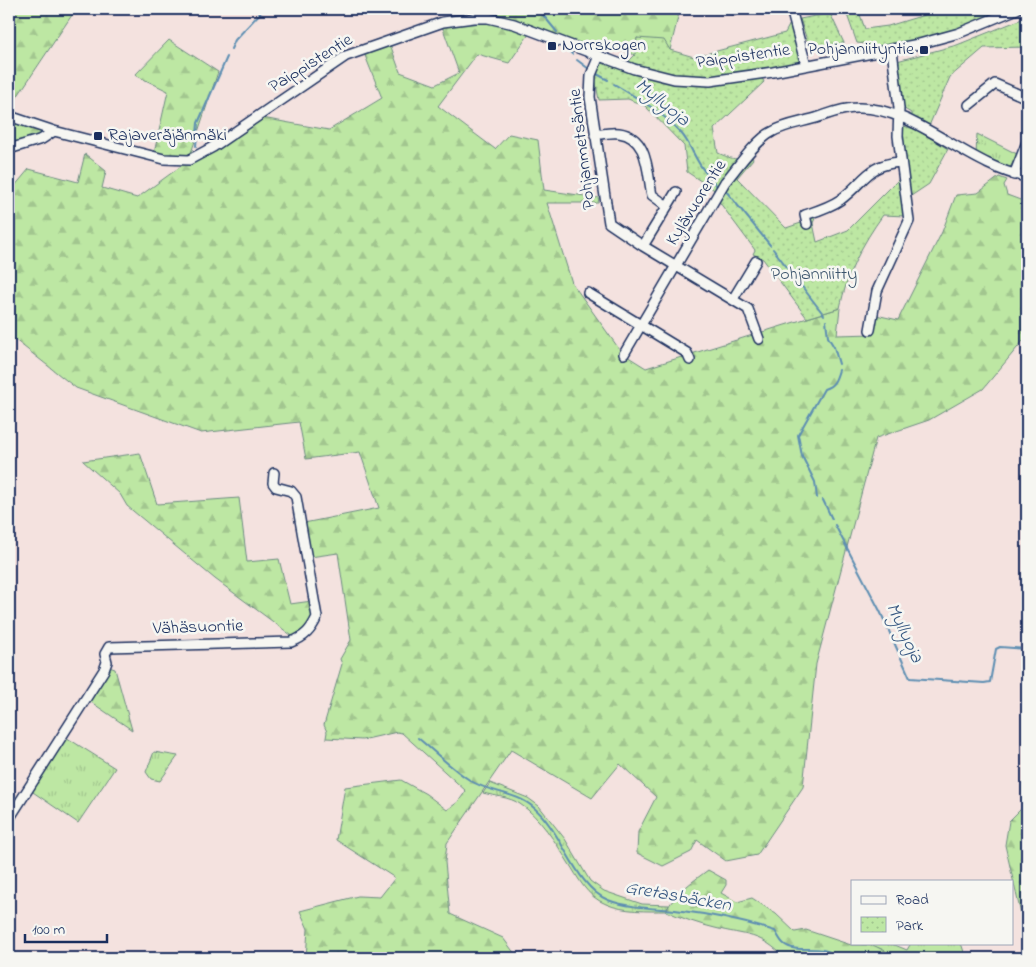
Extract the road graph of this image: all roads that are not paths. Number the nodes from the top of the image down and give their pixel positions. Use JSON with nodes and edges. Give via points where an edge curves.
{"nodes":[{"id":1,"x":732,"y":9,"type":"edge"},
{"id":2,"x":748,"y":9,"type":"edge"},
{"id":3,"x":790,"y":9,"type":"edge"},
{"id":4,"x":1017,"y":9,"type":"edge"},
{"id":5,"x":892,"y":50,"type":"junction"},
{"id":6,"x":599,"y":56,"type":"junction"},
{"id":7,"x":806,"y":65,"type":"junction"},
{"id":8,"x":1027,"y":98,"type":"edge"},
{"id":9,"x":968,"y":105,"type":"dead end"},
{"id":10,"x":9,"y":116,"type":"edge"},
{"id":11,"x":898,"y":117,"type":"junction"},
{"id":12,"x":54,"y":130,"type":"junction"},
{"id":13,"x":595,"y":135,"type":"junction"},
{"id":14,"x":1027,"y":142,"type":"edge"},
{"id":15,"x":9,"y":149,"type":"edge"},
{"id":16,"x":901,"y":162,"type":"junction"},
{"id":17,"x":1014,"y":175,"type":"junction"},
{"id":18,"x":1027,"y":178,"type":"edge"},
{"id":19,"x":676,"y":192,"type":"dead end"},
{"id":20,"x":667,"y":206,"type":"junction"},
{"id":21,"x":807,"y":224,"type":"dead end"},
{"id":22,"x":643,"y":246,"type":"junction"},
{"id":23,"x":756,"y":261,"type":"dead end"},
{"id":24,"x":677,"y":265,"type":"junction"},
{"id":25,"x":588,"y":293,"type":"dead end"},
{"id":26,"x":733,"y":299,"type":"junction"},
{"id":27,"x":641,"y":325,"type":"junction"},
{"id":28,"x":870,"y":330,"type":"dead end"},
{"id":29,"x":760,"y":339,"type":"dead end"},
{"id":30,"x":624,"y":354,"type":"dead end"},
{"id":31,"x":690,"y":360,"type":"dead end"},
{"id":32,"x":274,"y":473,"type":"dead end"},
{"id":33,"x":9,"y":819,"type":"edge"}],
"edges":[{"from":1,"to":2,"type":"street"},
{"from":3,"to":7,"type":"street"},
{"from":4,"to":5,"type":"street","name":"Paippistentie","via":[[959,33]]},
{"from":5,"to":7,"type":"street","name":"Paippistentie"},
{"from":5,"to":11,"type":"street"},
{"from":6,"to":7,"type":"street","name":"Paippistentie","via":[[656,75],[697,81]]},
{"from":6,"to":12,"type":"street","name":"Paippistentie","via":[[514,24],[488,18],[443,22],[346,56],[214,147],[189,160],[164,159]]},
{"from":6,"to":13,"type":"street","name":"Pohjanmetsäntie","via":[[591,75],[590,89]]},
{"from":8,"to":9,"type":"street","via":[[995,84]]},
{"from":10,"to":12,"type":"street","name":"Paippistentie"},
{"from":11,"to":16,"type":"street"},
{"from":11,"to":17,"type":"street","name":"Kylävuorentie","via":[[973,158]]},
{"from":11,"to":24,"type":"street","name":"Kylävuorentie","via":[[886,111],[856,108],[772,131],[725,182]]},
{"from":12,"to":15,"type":"street","via":[[42,139]]},
{"from":13,"to":20,"type":"street","via":[[617,132],[631,138],[645,153],[652,195]]},
{"from":13,"to":22,"type":"street","name":"Pohjanmetsäntie","via":[[609,223]]},
{"from":14,"to":17,"type":"street"},
{"from":16,"to":21,"type":"street","via":[[884,163],[874,169],[839,201],[805,215]]},
{"from":16,"to":28,"type":"street","via":[[909,221],[876,291]]},
{"from":17,"to":18,"type":"street","name":"Kylävuorentie"},
{"from":19,"to":20,"type":"street"},
{"from":20,"to":22,"type":"street"},
{"from":22,"to":24,"type":"street","name":"Pohjanmetsäntie"},
{"from":23,"to":26,"type":"street"},
{"from":24,"to":26,"type":"street","name":"Pohjanmetsäntie"},
{"from":24,"to":27,"type":"street","name":"Kylävuorentie"},
{"from":25,"to":27,"type":"street"},
{"from":26,"to":29,"type":"street","name":"Pohjanmetsäntie","via":[[748,309]]},
{"from":27,"to":30,"type":"street","name":"Kylävuorentie"},
{"from":27,"to":31,"type":"street","via":[[687,353]]},
{"from":32,"to":33,"type":"street","name":"Vähäsuontie","via":[[276,487],[291,491],[296,497],[317,617],[311,630],[291,642],[109,647],[104,670]]}]}
